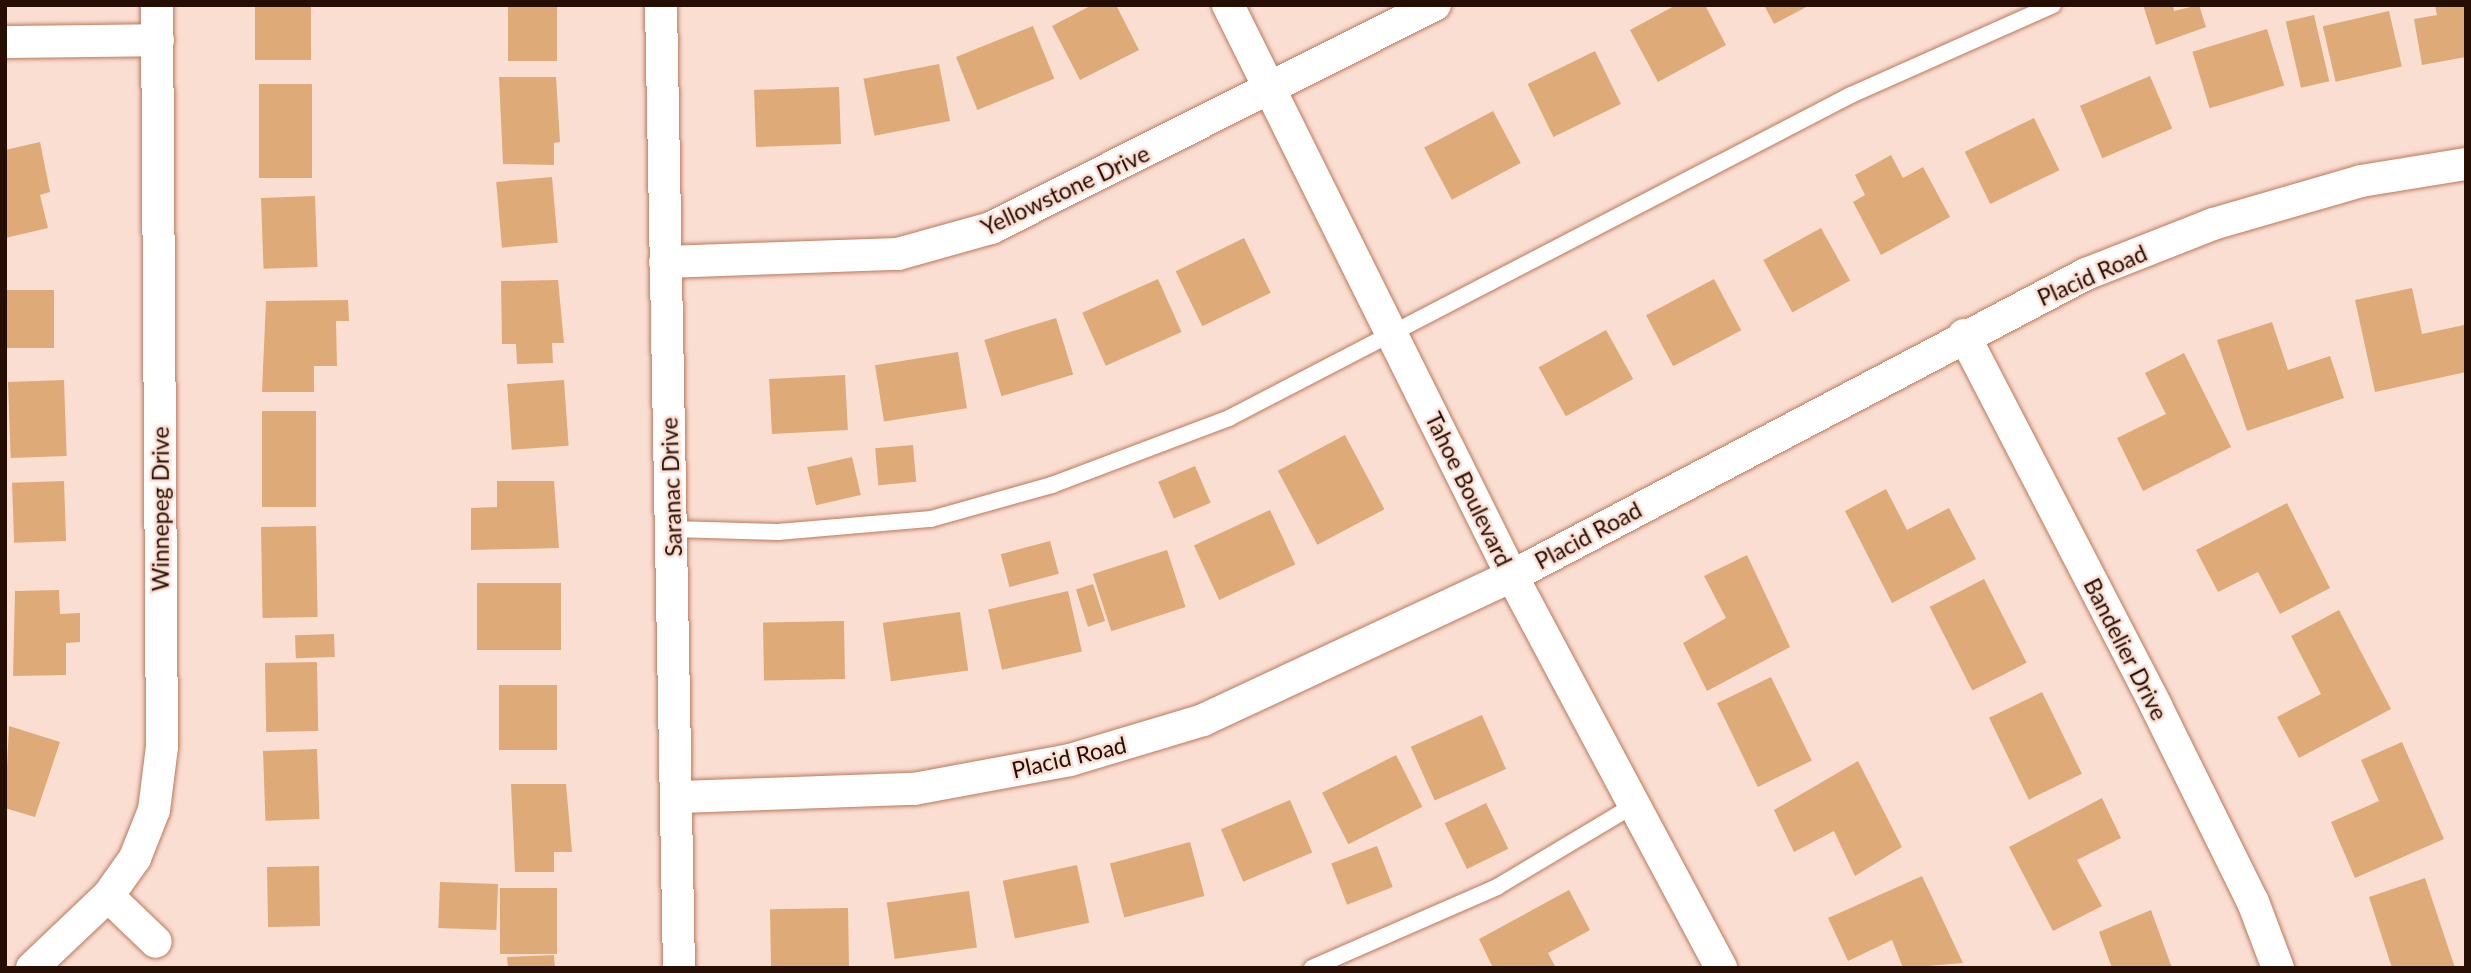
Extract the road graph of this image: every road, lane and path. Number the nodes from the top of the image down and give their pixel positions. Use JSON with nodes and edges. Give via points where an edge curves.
{"nodes":[{"id":1,"x":157,"y":5,"type":"edge"},
{"id":2,"x":661,"y":5,"type":"edge"},
{"id":3,"x":1228,"y":5,"type":"edge"},
{"id":4,"x":1435,"y":5,"type":"edge"},
{"id":5,"x":2053,"y":5,"type":"edge"},
{"id":6,"x":158,"y":40,"type":"junction"},
{"id":7,"x":5,"y":42,"type":"edge"},
{"id":8,"x":1272,"y":88,"type":"junction"},
{"id":9,"x":2466,"y":164,"type":"edge"},
{"id":10,"x":665,"y":262,"type":"junction"},
{"id":11,"x":1964,"y":335,"type":"junction"},
{"id":12,"x":1394,"y":337,"type":"junction"},
{"id":13,"x":672,"y":529,"type":"junction"},
{"id":14,"x":1512,"y":576,"type":"junction"},
{"id":15,"x":680,"y":797,"type":"junction"},
{"id":16,"x":1634,"y":805,"type":"junction"},
{"id":17,"x":108,"y":896,"type":"junction"},
{"id":18,"x":156,"y":942,"type":"dead end"},
{"id":19,"x":32,"y":968,"type":"edge"},
{"id":20,"x":680,"y":968,"type":"edge"},
{"id":21,"x":1312,"y":968,"type":"edge"},
{"id":22,"x":1721,"y":968,"type":"edge"},
{"id":23,"x":2278,"y":968,"type":"edge"}],
"edges":[{"from":1,"to":6,"type":"street","name":"Winnepeg Drive"},
{"from":2,"to":10,"type":"street","name":"Saranac Drive"},
{"from":3,"to":8,"type":"street","name":"Tahoe Boulevard"},
{"from":4,"to":8,"type":"street","name":"Yellowstone Drive"},
{"from":5,"to":12,"type":"lane","via":[[1851,96]]},
{"from":6,"to":7,"type":"street"},
{"from":6,"to":17,"type":"street","name":"Winnepeg Drive","via":[[162,747],[153,810],[135,858]]},
{"from":8,"to":10,"type":"street","name":"Yellowstone Drive","via":[[991,228],[898,254]]},
{"from":8,"to":12,"type":"street","name":"Tahoe Boulevard"},
{"from":9,"to":11,"type":"street","name":"Placid Road","via":[[2361,181],[2213,225],[2086,274]]},
{"from":10,"to":13,"type":"street","name":"Saranac Drive"},
{"from":11,"to":14,"type":"street","name":"Placid Road"},
{"from":11,"to":23,"type":"street","name":"Bandelier Drive","via":[[2192,779]]},
{"from":12,"to":13,"type":"lane","via":[[1229,418],[1052,485],[931,519],[778,532]]},
{"from":12,"to":14,"type":"street","name":"Tahoe Boulevard"},
{"from":13,"to":15,"type":"street","name":"Saranac Drive"},
{"from":14,"to":15,"type":"street","name":"Placid Road","via":[[1203,720],[1070,760],[914,789]]},
{"from":14,"to":16,"type":"street","name":"Tahoe Boulevard"},
{"from":15,"to":20,"type":"street","name":"Saranac Drive"},
{"from":16,"to":21,"type":"lane","via":[[1497,887]]},
{"from":16,"to":22,"type":"street","name":"Tahoe Boulevard"},
{"from":17,"to":18,"type":"street"},
{"from":17,"to":19,"type":"street","name":"Winnepeg Drive"}]}
